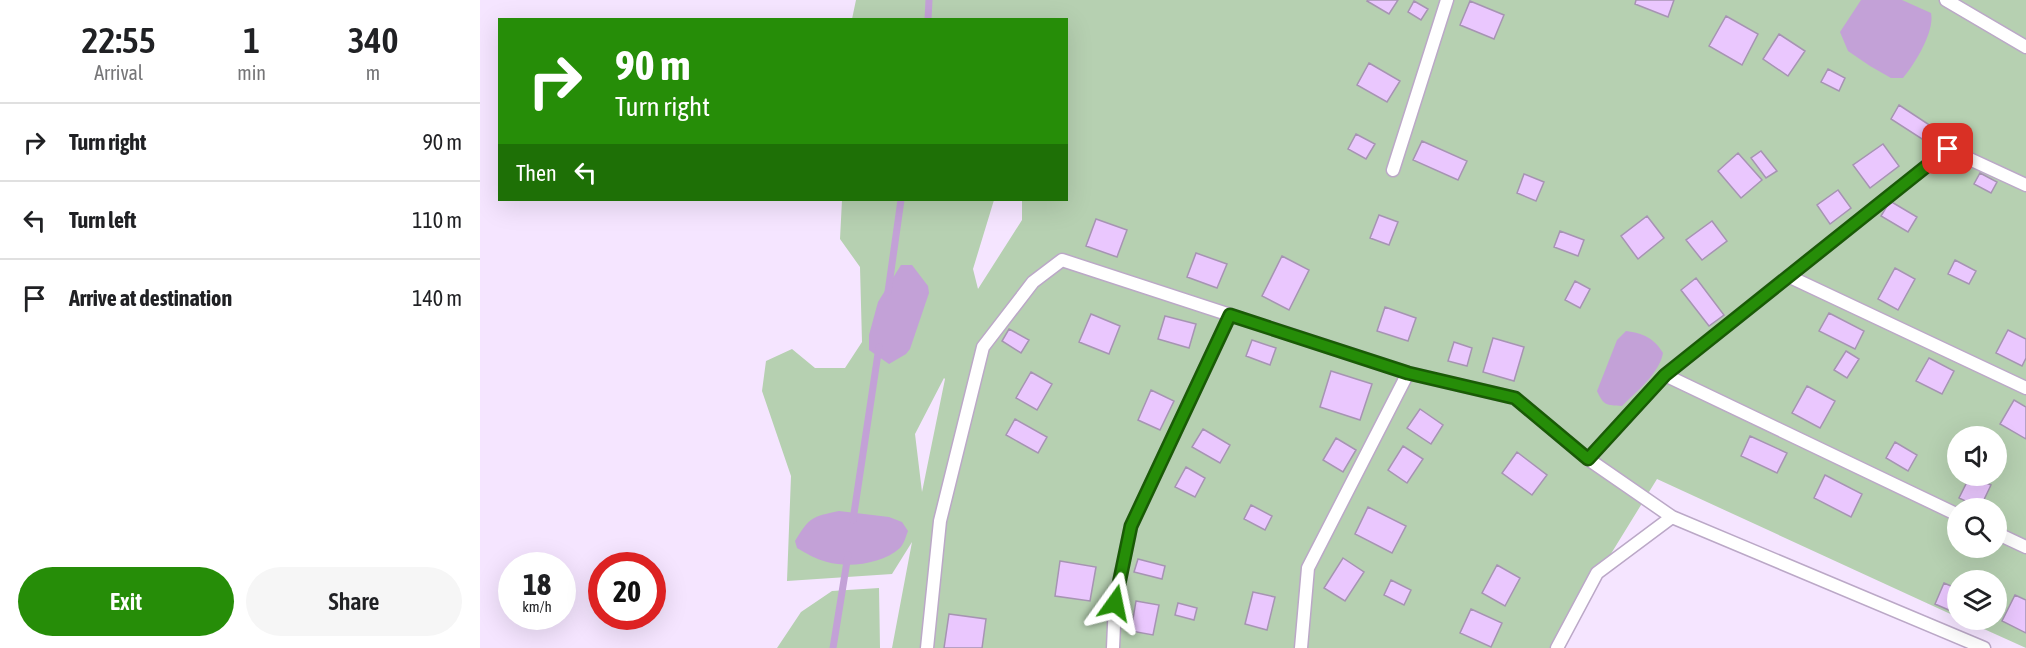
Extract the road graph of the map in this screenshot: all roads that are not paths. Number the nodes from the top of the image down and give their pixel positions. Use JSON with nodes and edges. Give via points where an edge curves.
{"nodes":[{"id":1,"x":1447,"y":0,"type":"edge"},
{"id":2,"x":1946,"y":0,"type":"edge"},
{"id":3,"x":2026,"y":46,"type":"edge"},
{"id":4,"x":1393,"y":170,"type":"dead end"},
{"id":5,"x":2026,"y":185,"type":"edge"},
{"id":6,"x":1788,"y":276,"type":"junction"},
{"id":7,"x":1230,"y":315,"type":"junction"},
{"id":8,"x":1408,"y":373,"type":"junction"},
{"id":9,"x":1665,"y":375,"type":"junction"},
{"id":10,"x":2026,"y":388,"type":"edge"},
{"id":11,"x":1588,"y":459,"type":"junction"},
{"id":12,"x":1947,"y":509,"type":"edge"},
{"id":13,"x":1672,"y":517,"type":"junction"},
{"id":14,"x":2007,"y":538,"type":"edge"},
{"id":15,"x":2026,"y":547,"type":"edge"},
{"id":16,"x":927,"y":648,"type":"edge"},
{"id":17,"x":1113,"y":648,"type":"edge"},
{"id":18,"x":1301,"y":648,"type":"edge"},
{"id":19,"x":1557,"y":648,"type":"edge"},
{"id":20,"x":1984,"y":648,"type":"edge"}],
"edges":[{"from":1,"to":4,"type":"lane"},
{"from":2,"to":3,"type":"lane"},
{"from":5,"to":6,"type":"lane","via":[[1948,149]]},
{"from":6,"to":9,"type":"lane"},
{"from":6,"to":10,"type":"lane"},
{"from":7,"to":8,"type":"lane"},
{"from":7,"to":16,"type":"lane","via":[[1062,260],[1033,282],[983,346],[940,521]]},
{"from":7,"to":17,"type":"lane","via":[[1131,526],[1115,603]]},
{"from":8,"to":11,"type":"lane","via":[[1515,398]]},
{"from":8,"to":18,"type":"lane","via":[[1308,568]]},
{"from":9,"to":11,"type":"lane"},
{"from":9,"to":12,"type":"lane"},
{"from":11,"to":13,"type":"lane"},
{"from":13,"to":19,"type":"lane","via":[[1597,573]]},
{"from":13,"to":20,"type":"lane"},
{"from":14,"to":15,"type":"lane"}]}
